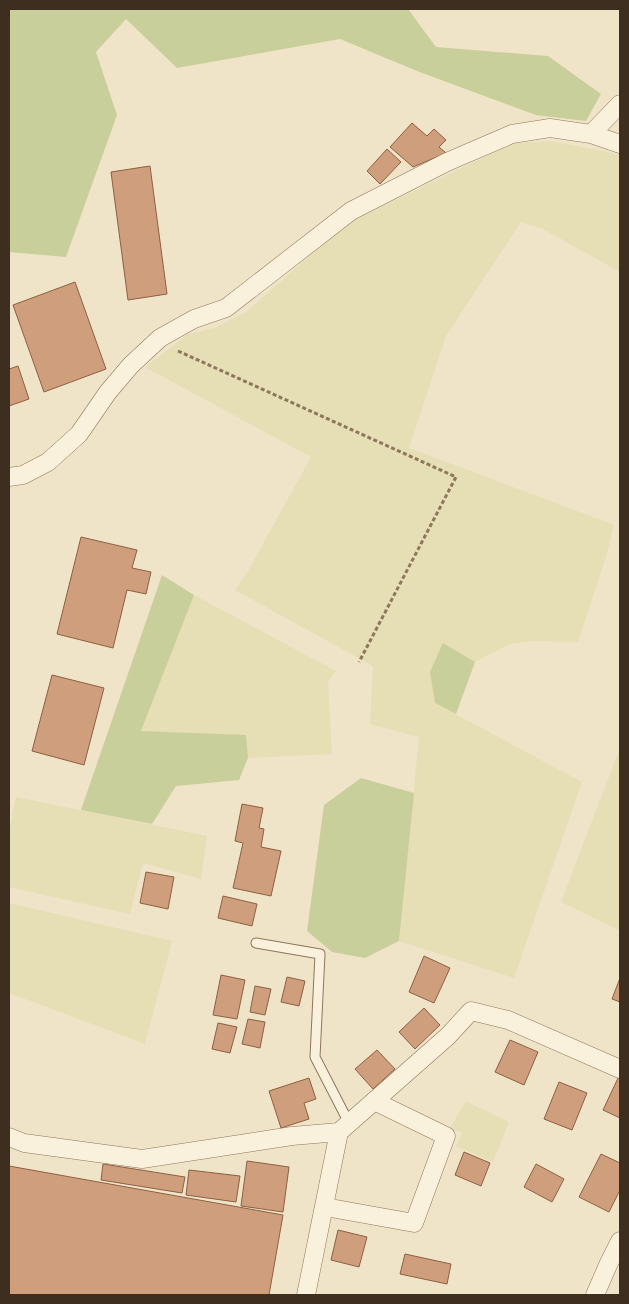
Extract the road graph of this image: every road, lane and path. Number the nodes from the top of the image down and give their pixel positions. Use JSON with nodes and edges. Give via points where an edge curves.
{"nodes":[{"id":1,"x":620,"y":104,"type":"edge"},
{"id":2,"x":591,"y":134,"type":"junction"},
{"id":3,"x":620,"y":144,"type":"edge"},
{"id":4,"x":160,"y":338,"type":"junction"},
{"id":5,"x":9,"y":477,"type":"edge"},
{"id":6,"x":359,"y":662,"type":"dead end"},
{"id":7,"x":256,"y":943,"type":"dead end"},
{"id":8,"x":620,"y":1069,"type":"edge"},
{"id":9,"x":374,"y":1101,"type":"junction"},
{"id":10,"x":344,"y":1128,"type":"junction"},
{"id":11,"x":9,"y":1137,"type":"edge"},
{"id":12,"x":325,"y":1206,"type":"junction"},
{"id":13,"x":620,"y":1241,"type":"edge"},
{"id":14,"x":306,"y":1295,"type":"edge"},
{"id":15,"x":595,"y":1295,"type":"edge"}],
"edges":[{"from":1,"to":2,"type":"street"},
{"from":2,"to":3,"type":"street"},
{"from":2,"to":4,"type":"street","via":[[550,128],[512,134],[447,162],[351,211],[226,308],[194,319]]},
{"from":4,"to":5,"type":"street","via":[[131,365],[79,434],[48,462],[23,475]]},
{"from":4,"to":6,"type":"path","via":[[174,349],[456,477]]},
{"from":7,"to":10,"type":"lane","via":[[320,954],[315,1057]]},
{"from":8,"to":9,"type":"street","via":[[508,1020],[472,1011]]},
{"from":9,"to":10,"type":"street"},
{"from":9,"to":12,"type":"street","via":[[446,1136],[414,1223]]},
{"from":10,"to":11,"type":"street","via":[[142,1159],[24,1143]]},
{"from":10,"to":12,"type":"street"},
{"from":12,"to":14,"type":"street"},
{"from":13,"to":15,"type":"street"}]}
